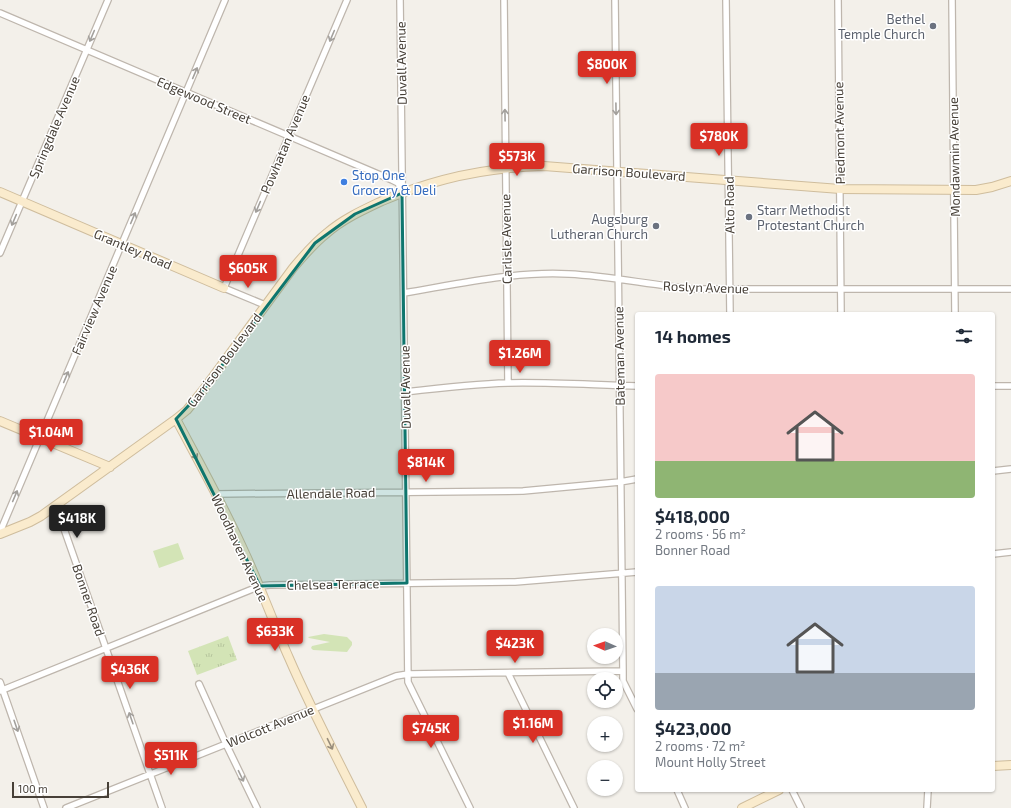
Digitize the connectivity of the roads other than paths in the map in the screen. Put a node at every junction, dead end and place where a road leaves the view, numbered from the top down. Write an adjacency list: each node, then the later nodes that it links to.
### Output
1 (108, 0): 11 (street, Springdale Avenue, one-way to 11)
2 (225, 0): 12 (street, Fairview Avenue, one-way to 2)
3 (347, 0): 13 (street, Powhatan Avenue, one-way to 13)
4 (400, 0): 21 (street, Duvall Avenue)
5 (504, 0): 14 (street, Carlisle Avenue, one-way to 5)
6 (615, 0): 15 (street, Bateman Avenue, one-way to 15)
7 (726, 0): 16 (street, Alto Road)
8 (838, 0): 18 (street, Piedmont Avenue)
9 (952, 0): 19 (street, Mondawmin Avenue)
10 (0, 13): 11 (street, Edgewood Street)
11 (87, 50): 12 (street, Edgewood Street); 22 (street, Springdale Avenue)
12 (186, 92): 13 (street, Edgewood Street); 23 (street, Fairview Avenue, one-way to 12)
13 (288, 136): 21 (street, Edgewood Street); 27 (street, Powhatan Avenue, one-way to 27)
14 (506, 168): 15 (main road, Garrison Boulevard); 21 (main road, Garrison Boulevard); 25 (street, Carlisle Avenue)
15 (617, 171): 16 (main road, Garrison Boulevard); 26 (street, Bateman Avenue)
16 (728, 180): 18 (main road, Garrison Boulevard); 29 (street, Alto Road)
17 (1011, 181): 19 (main road, Garrison Boulevard)
18 (840, 189): 19 (main road, Garrison Boulevard); 28 (street, Piedmont Avenue)
19 (954, 190): 30 (street, Mondawmin Avenue)
20 (0, 192): 22 (main road, Grantley Road)
21 (402, 193): 32 (street, Duvall Avenue); 33 (main road, Garrison Boulevard)
22 (22, 201): 23 (main road, Grantley Road); 24 (street, Springdale Avenue, one-way to 24)
23 (122, 244): 27 (main road, Grantley Road); 45 (street, Fairview Avenue, one-way to 23)
24 (0, 253)
25 (507, 276): 26 (street, Roslyn Avenue); 32 (street, Roslyn Avenue); 37 (street, Carlisle Avenue)
26 (618, 279): 29 (street, Roslyn Avenue); 38 (street, Bateman Avenue)
27 (224, 288): 33 (street, Grantley Road)
28 (841, 288): 29 (street, Roslyn Avenue); 30 (street, Roslyn Avenue); 35 (street, Piedmont Avenue)
29 (730, 289): 34 (street, Alto Road)
30 (955, 289): 31 (street, Roslyn Avenue); 36 (street, Mondawmin Avenue)
31 (1011, 289)
32 (404, 293): 42 (street, Duvall Avenue)
33 (265, 305): 43 (main road, Garrison Boulevard)
34 (730, 312)
35 (841, 312)
36 (956, 312)
37 (508, 383): 38 (street); 42 (street)
38 (619, 385): 39 (street); 50 (street, Bateman Avenue)
39 (635, 386)
40 (995, 386): 41 (street)
41 (1011, 386)
42 (405, 392): 51 (street, Duvall Avenue)
43 (176, 419): 46 (main road, Garrison Boulevard); 52 (main road, Woodhaven Avenue, one-way to 52)
44 (0, 420): 45 (main road)
45 (40, 437): 46 (main road); 54 (street, Fairview Avenue, one-way to 45)
46 (110, 467): 53 (main road, Garrison Boulevard)
47 (1011, 469): 48 (street)
48 (995, 471)
49 (635, 479): 50 (street, Allendale Road)
50 (620, 482): 51 (street, Allendale Road); 58 (street, Bateman Avenue)
51 (406, 492): 52 (street, Allendale Road); 59 (street, Duvall Avenue)
52 (216, 494): 60 (main road, Woodhaven Avenue)
53 (56, 506): 54 (main road, Garrison Boulevard); 61 (street, Bonner Road)
54 (0, 533)
55 (1011, 552): 56 (street)
56 (995, 554)
57 (635, 572): 58 (street, Chelsea Terrace)
58 (621, 574): 59 (street, Chelsea Terrace); 62 (street, Bateman Avenue)
59 (407, 583): 60 (street, Chelsea Terrace); 64 (street, Duvall Avenue)
60 (260, 586): 61 (street, Chelsea Terrace); 69 (main road, Woodhaven Avenue)
61 (106, 648): 67 (street, Chelsea Terrace); 73 (street, Bonner Road, one-way to 61)
62 (623, 671): 63 (street, Wolcott Avenue); 68 (street, Bateman Avenue)
63 (508, 672): 64 (street, Wolcott Avenue); 84 (street)
64 (408, 674): 69 (street, Wolcott Avenue); 83 (street, Duvall Avenue)
65 (0, 682): 67 (street)
66 (199, 684): 70 (street)
67 (1, 690): 78 (street, one-way to 78)
68 (634, 697)
69 (313, 709): 70 (street, Wolcott Avenue); 82 (main road, Woodhaven Avenue, one-way to 82)
70 (226, 744): 73 (street, Wolcott Avenue); 81 (street, one-way to 81)
71 (1011, 764): 72 (main road)
72 (995, 766)
73 (150, 774): 79 (street, Wolcott Avenue); 80 (street, Bonner Road)
74 (678, 792): 85 (street)
75 (775, 792): 86 (main road)
76 (793, 792): 87 (street)
77 (928, 792): 88 (street)
78 (44, 808)
79 (66, 808)
80 (162, 808)
81 (257, 808)
82 (362, 808)
83 (470, 808)
84 (574, 808)
85 (685, 808)
86 (742, 808)
87 (801, 808)
88 (927, 808)

